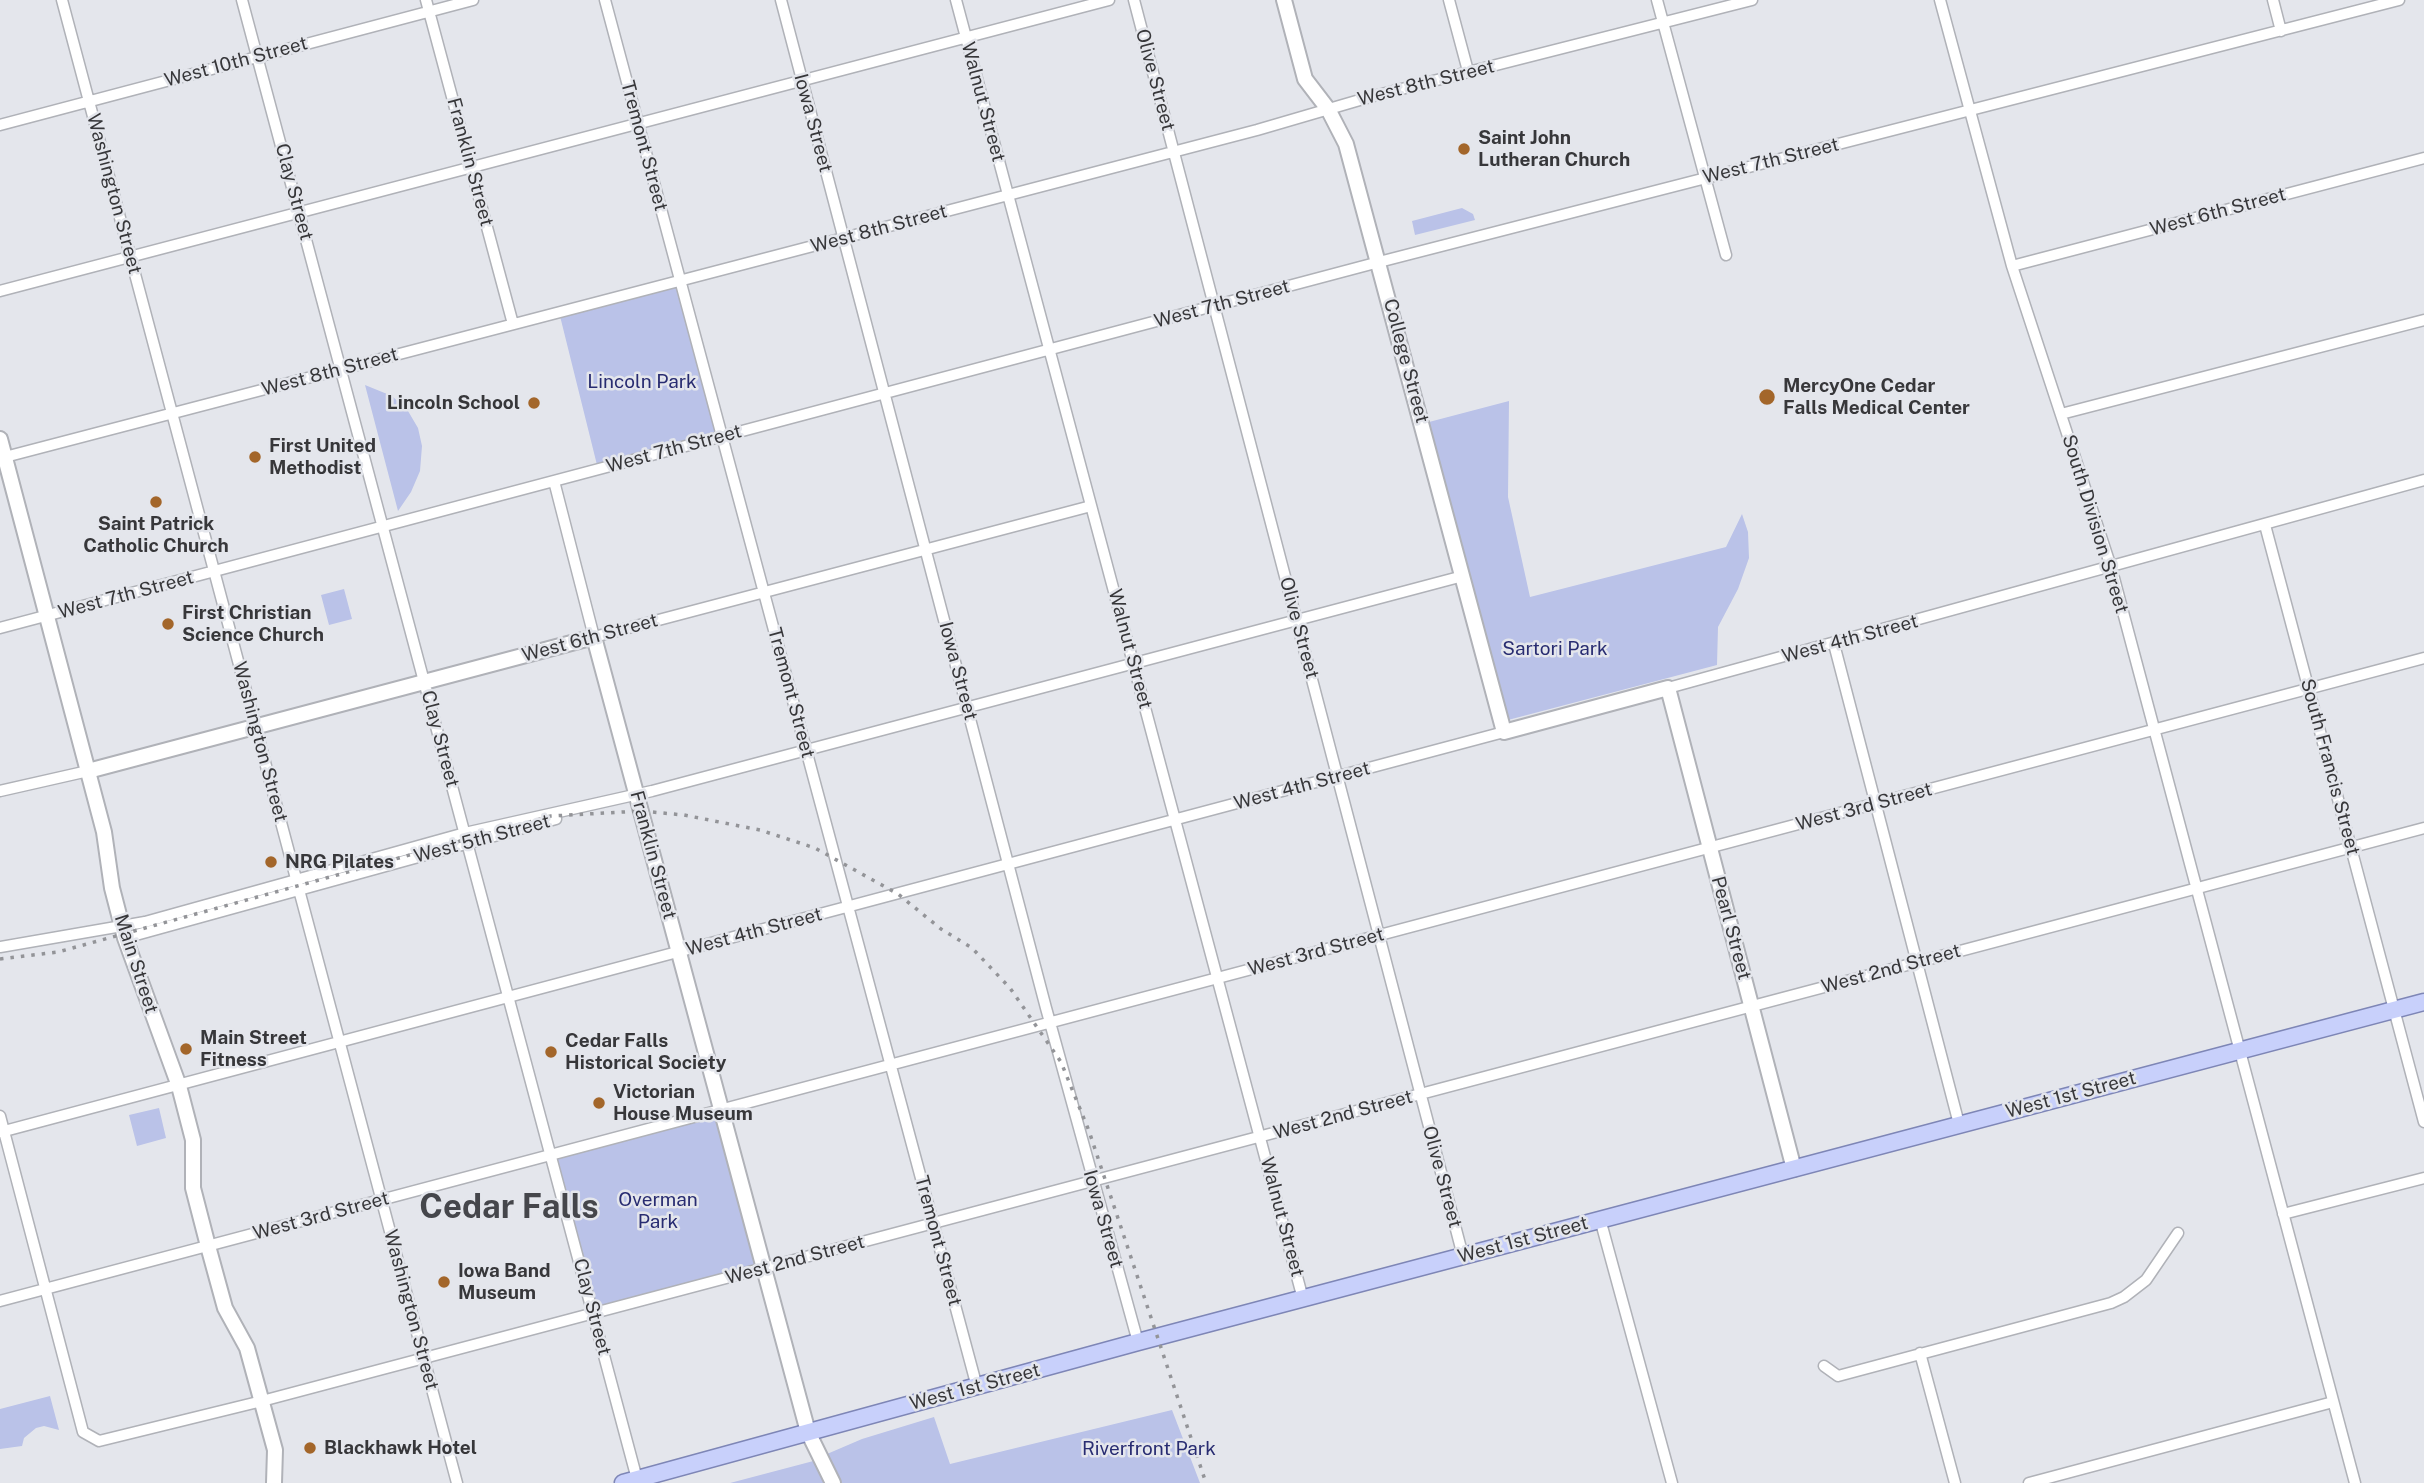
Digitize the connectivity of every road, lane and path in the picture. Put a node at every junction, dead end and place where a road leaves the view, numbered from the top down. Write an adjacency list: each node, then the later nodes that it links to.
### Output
1 (62, 0): 24 (street, Washington Street)
2 (242, 0): 21 (street, Clay Street)
3 (426, 0): 17 (street, Franklin Street)
4 (473, 0): 17 (street, West 10th Street)
5 (605, 0): 27 (street, Tremont Street)
6 (780, 0): 23 (street, Iowa Street)
7 (956, 0): 20 (street, Walnut Street)
8 (1109, 0): 20 (street)
9 (1134, 0): 29 (street, Olive Street)
10 (1284, 0): 25 (street, College Street)
11 (1449, 0): 22 (street)
12 (1657, 0): 18 (street)
13 (1752, 0): 18 (street, West 8th Street)
14 (1940, 0): 26 (street, South Division Street)
15 (2273, 0): 19 (street)
16 (2399, 0): 19 (street, West 7th Street)
17 (429, 11): 21 (street, West 10th Street); 31 (street, Franklin Street)
18 (1663, 23): 22 (street, West 8th Street); 32 (street)
19 (2281, 31): 26 (street, West 7th Street)
20 (966, 38): 23 (street); 33 (street, Walnut Street)
21 (258, 57): 24 (street, West 10th Street); 34 (street, Clay Street)
22 (1468, 71): 25 (street, West 8th Street)
23 (802, 80): 27 (street); 35 (street, Iowa Street)
24 (89, 101): 28 (street, West 10th Street); 37 (street, Washington Street)
25 (1328, 109): 29 (street, West 8th Street); 38 (street, College Street)
26 (1970, 111): 32 (street, West 7th Street); 39 (street, South Division Street)
27 (638, 123): 31 (street); 40 (street, Tremont Street)
28 (0, 125)
29 (1174, 152): 33 (street, West 8th Street); 42 (street, Olive Street)
30 (2424, 158): 39 (street, West 6th Street)
31 (471, 167): 34 (street); 44 (street, Franklin Street)
32 (1705, 177): 36 (street); 38 (street, West 7th Street)
33 (1008, 195): 35 (street, West 8th Street); 45 (street, Walnut Street)
34 (299, 212): 37 (street); 46 (street, Clay Street)
35 (843, 238): 40 (street, West 8th Street); 47 (street, Iowa Street)
36 (1726, 256)
37 (131, 257): 41 (street); 48 (street, Washington Street)
38 (1379, 262): 42 (street, West 7th Street); 61 (street, College Street)
39 (2012, 266): 49 (street, South Division Street)
40 (681, 281): 44 (street, West 8th Street); 50 (street, Tremont Street)
41 (0, 291)
42 (1214, 306): 45 (street, West 7th Street); 64 (street, Olive Street)
43 (2424, 320): 49 (street)
44 (513, 324): 46 (street, West 8th Street)
45 (1050, 349): 47 (street, West 7th Street); 55 (street, Walnut Street)
46 (341, 369): 48 (street, West 8th Street); 57 (street, Clay Street)
47 (884, 393): 50 (street, West 7th Street); 58 (street, Iowa Street)
48 (173, 414): 52 (street, West 8th Street); 60 (street, Washington Street)
49 (2061, 414): 59 (street, South Division Street)
50 (722, 436): 53 (street, West 7th Street); 62 (street, Tremont Street)
51 (0, 439): 52 (street, Main Street)
52 (4, 464): 63 (street, Main Street)
53 (554, 481): 57 (street, West 7th Street); 66 (street, Franklin Street)
54 (2423, 484): 56 (street, West 4th Street)
55 (1091, 506): 58 (street, West 6th Street); 69 (street, Walnut Street)
56 (2264, 524): 59 (street, West 4th Street); 72 (street, South Francis Street)
57 (383, 526): 60 (street, West 7th Street); 70 (street, Clay Street)
58 (926, 550): 62 (street, West 6th Street); 73 (street, Iowa Street)
59 (2110, 566): 67 (street, West 4th Street); 75 (street, South Division Street)
60 (215, 572): 63 (street, West 7th Street); 74 (street, Washington Street)
61 (1463, 576): 64 (street, West 5th Street); 76 (street, College Street)
62 (763, 593): 66 (street, West 6th Street); 77 (street, Tremont Street)
63 (47, 616): 65 (street, West 7th Street); 78 (street, Main Street)
64 (1296, 620): 69 (street, West 5th Street); 79 (street, Olive Street)
65 (0, 628)
66 (594, 637): 70 (street, West 6th Street); 81 (street, Franklin Street)
67 (1834, 643): 71 (street, West 4th Street); 82 (street)
68 (2424, 658): 72 (street, West 3rd Street)
69 (1133, 663): 73 (street, West 5th Street); 83 (street, Walnut Street)
70 (425, 682): 74 (street, West 6th Street); 85 (street, Clay Street)
71 (1668, 688): 76 (street, West 4th Street); 86 (street, Pearl Street)
72 (2309, 689): 75 (street, West 3rd Street); 87 (street, South Francis Street)
73 (967, 707): 77 (street, West 5th Street); 88 (street, Iowa Street)
74 (256, 727): 78 (street, West 6th Street); 89 (street, Washington Street)
75 (2154, 730): 82 (street, West 3rd Street); 90 (street, South Division Street)
76 (1504, 732): 79 (street, West 4th Street)
77 (806, 750): 81 (street, West 5th Street); 91 (street, Tremont Street)
78 (88, 771): 80 (street); 92 (street, Main Street)
79 (1338, 776): 83 (street, West 4th Street); 93 (street, Olive Street)
80 (0, 791)
81 (637, 795): 85 (street, West 5th Street); 95 (street, Franklin Street)
82 (1876, 804): 86 (street, West 3rd Street); 96 (street)
83 (1175, 820): 88 (street, West 4th Street); 97 (street, Walnut Street)
84 (2424, 828): 87 (street, West 2nd Street)
85 (466, 838): 89 (street, West 5th Street); 98 (street, Clay Street)
86 (1710, 848): 93 (street, West 3rd Street); 100 (street, Pearl Street)
87 (2352, 848): 90 (street, West 2nd Street); 101 (street, South Francis Street)
88 (1009, 864): 91 (street, West 4th Street); 102 (street, Iowa Street)
89 (298, 884): 92 (street, West 5th Street); 103 (street, Washington Street)
90 (2197, 888): 96 (street, West 2nd Street); 104 (street, South Division Street)
91 (849, 907): 95 (street, West 4th Street); 105 (street, Tremont Street)
92 (124, 932): 94 (street, West 5th Street); 106 (street, Main Street)
93 (1379, 935): 97 (street, West 3rd Street); 107 (street, Olive Street)
94 (0, 947)
95 (679, 952): 98 (street, West 4th Street); 108 (street, Franklin Street)
96 (1917, 962): 100 (street, West 2nd Street); 111 (street)
97 (1218, 978): 102 (street, West 3rd Street); 113 (street, Walnut Street)
98 (509, 998): 103 (street, West 4th Street); 114 (street, Clay Street)
99 (2424, 1002): 101 (main road, West 1st Street)
100 (1751, 1006): 107 (street, West 2nd Street); 115 (street, Pearl Street)
101 (2394, 1010): 104 (main road, West 1st Street); 110 (street, South Francis Street)
102 (1050, 1022): 105 (street, West 3rd Street); 117 (street, Iowa Street)
103 (340, 1043): 106 (street, West 4th Street); 118 (street, Washington Street)
104 (2239, 1052): 111 (main road, West 1st Street); 119 (street, South Division Street)
105 (891, 1065): 108 (street, West 3rd Street); 121 (street, Tremont Street)
106 (179, 1086): 112 (street, West 4th Street); 123 (street, Main Street)
107 (1421, 1094): 113 (street, West 2nd Street); 124 (street, Olive Street)
108 (722, 1110): 114 (street, West 3rd Street); 125 (street, Franklin Street)
109 (0, 1116): 112 (street)
110 (2424, 1122)
111 (1959, 1124): 115 (main road, West 1st Street)
112 (2, 1132): 126 (street)
113 (1260, 1137): 117 (street, West 2nd Street); 127 (street, Walnut Street)
114 (551, 1155): 118 (street, West 3rd Street); 129 (street, Clay Street)
115 (1794, 1169): 120 (main road, West 1st Street)
116 (2424, 1178): 119 (street)
117 (1092, 1181): 121 (street, West 2nd Street); 130 (street, Iowa Street)
118 (382, 1200): 123 (street, West 3rd Street); 132 (street, Washington Street)
119 (2283, 1214): 136 (street, South Division Street)
120 (1600, 1219): 124 (main road, West 1st Street); 142 (street)
121 (933, 1223): 125 (street, West 2nd Street); 134 (street, Tremont Street)
122 (2178, 1233): 131 (street)
123 (208, 1246): 126 (street, West 3rd Street); 135 (street, Main Street)
124 (1463, 1256): 127 (main road, West 1st Street)
125 (764, 1268): 129 (street, West 2nd Street); 137 (street, Franklin Street)
126 (46, 1289): 128 (street, West 3rd Street); 135 (street, West 2nd Street)
127 (1303, 1299): 130 (main road, West 1st Street)
128 (0, 1301)
129 (594, 1313): 132 (street, West 2nd Street); 138 (street, Clay Street)
130 (1138, 1342): 134 (main road, West 1st Street)
131 (1920, 1353): 133 (street); 143 (street)
132 (424, 1358): 135 (street, West 2nd Street); 140 (street, Washington Street)
133 (1824, 1366)
134 (977, 1387): 137 (main road, West 1st Street)
135 (262, 1401): 139 (street, Main Street)
136 (2333, 1402): 144 (street); 145 (street, South Division Street)
137 (808, 1432): 138 (main road, West 1st Street); 141 (street, Franklin Street)
138 (630, 1481)
139 (274, 1483)
140 (457, 1483)
141 (833, 1483)
142 (1672, 1483)
143 (1955, 1483)
144 (2029, 1483)
145 (2355, 1483)

